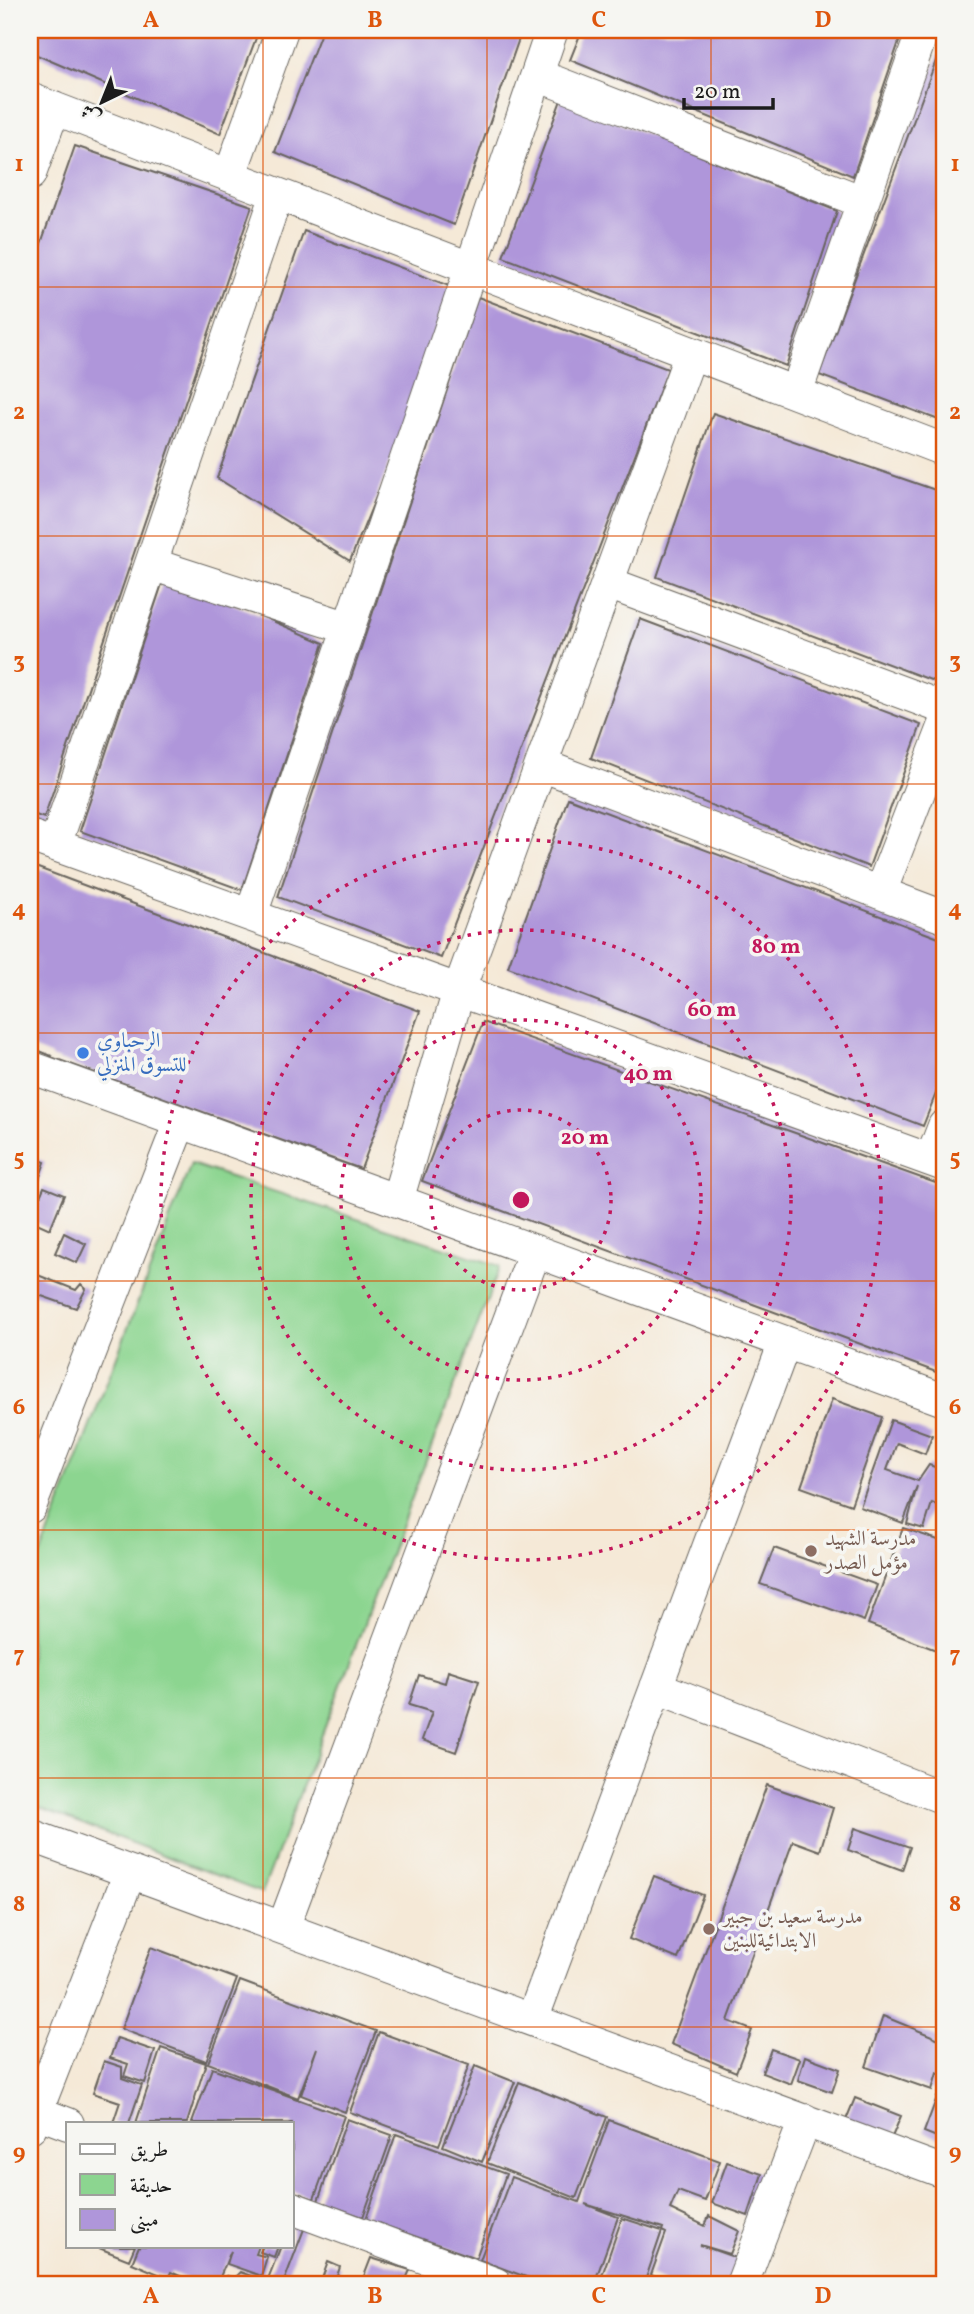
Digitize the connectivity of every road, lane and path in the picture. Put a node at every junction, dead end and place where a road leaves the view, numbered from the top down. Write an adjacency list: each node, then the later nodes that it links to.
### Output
1 (282, 30): 7 (street)
2 (552, 30): 4 (street)
3 (923, 30): 9 (street)
4 (537, 75): 9 (street); 10 (street)
5 (42, 104): 6 (street); 7 (street)
6 (30, 174)
7 (230, 175): 8 (street)
8 (277, 194): 10 (street); 14 (street)
9 (863, 202): 12 (street)
10 (471, 268): 11 (street); 16 (street)
11 (691, 353): 12 (street); 15 (street)
12 (796, 393): 13 (street)
13 (944, 450)
14 (151, 564): 16 (street); 20 (street)
15 (608, 583): 17 (street); 19 (street)
16 (349, 628): 22 (street)
17 (944, 708)
18 (944, 727): 21 (street)
19 (541, 765): 21 (street); 24 (street)
20 (43, 840): 22 (street)
21 (880, 893): 23 (street)
22 (251, 915): 24 (street)
23 (944, 917)
24 (458, 990): 28 (street); 29 (street)
25 (30, 1067): 26 (street)
26 (180, 1122): 29 (street); 33 (street)
27 (944, 1126): 28 (street)
28 (938, 1162)
29 (397, 1201): 30 (street)
30 (535, 1251): 31 (street); 38 (street)
31 (785, 1342): 32 (street); 34 (street)
32 (944, 1400)
33 (30, 1507)
34 (656, 1687): 35 (street); 39 (street)
35 (944, 1798)
36 (30, 1835): 37 (street)
37 (130, 1872): 38 (street); 40 (street)
38 (284, 1928): 39 (street)
39 (532, 2020): 41 (street)
40 (33, 2120): 42 (street)
41 (805, 2120): 43 (street); 46 (street)
42 (66, 2124)
43 (944, 2172)
44 (294, 2209): 45 (street)
45 (496, 2284)
46 (742, 2284)

